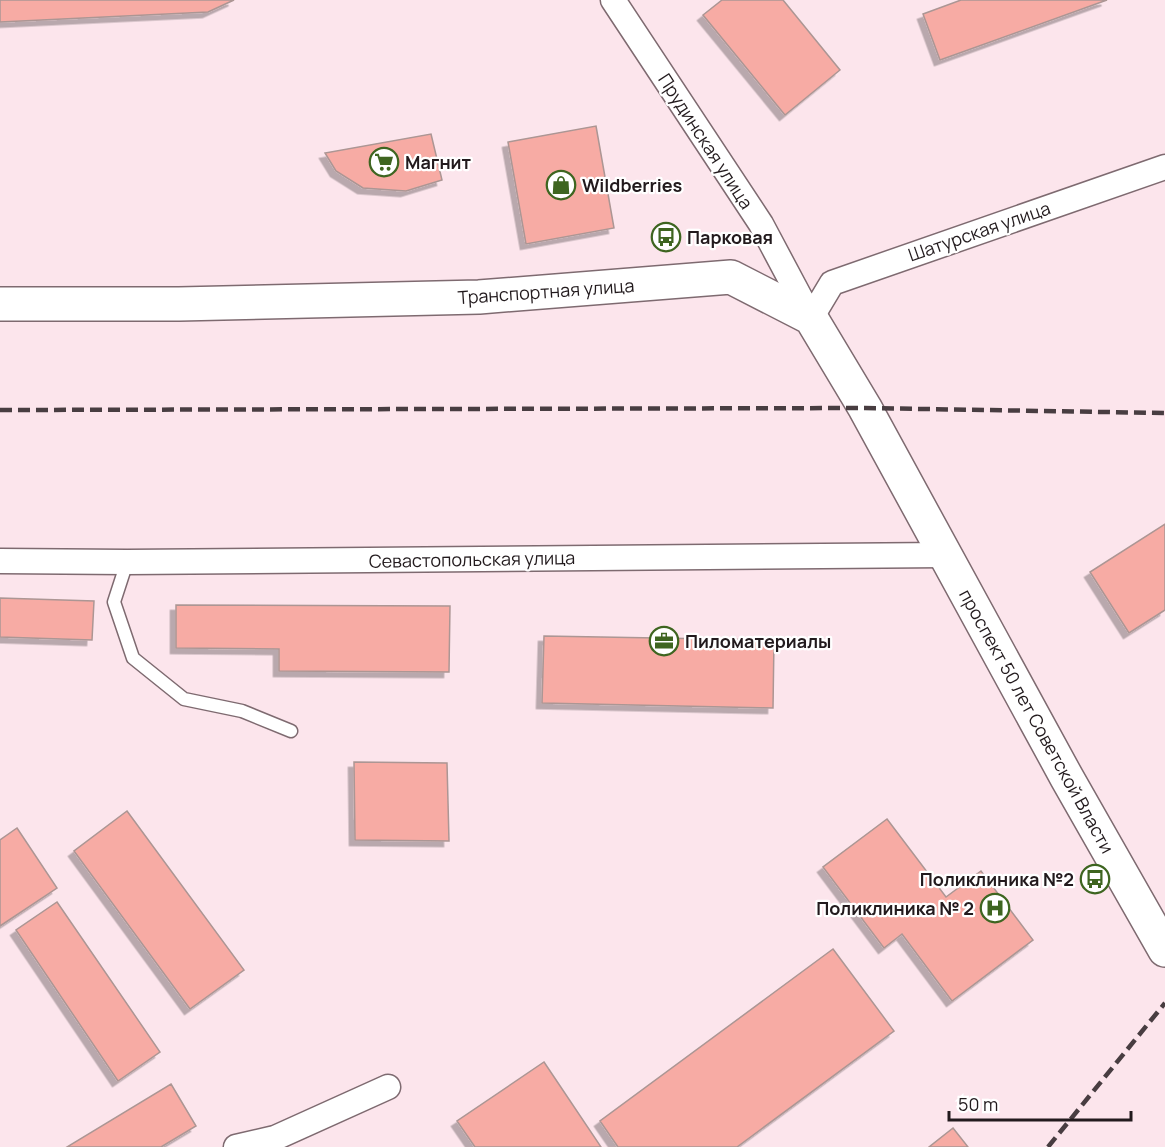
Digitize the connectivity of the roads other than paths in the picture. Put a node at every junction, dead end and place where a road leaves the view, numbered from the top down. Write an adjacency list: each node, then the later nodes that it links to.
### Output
1 (613, 0): 4 (street, Прудинская улица)
2 (1165, 167): 4 (street, Шатурская улица)
3 (0, 304): 4 (street, Транспортная улица)
4 (811, 318): 5 (street)
5 (945, 555): 7 (street, Севастопольская улица); 9 (street, проспект 50 лет Советской Власти)
6 (0, 561): 7 (street, Севастопольская улица)
7 (127, 562): 8 (lane)
8 (291, 731)
9 (1165, 950)
10 (388, 1087): 11 (street)
11 (272, 1143): 12 (street)
12 (236, 1147)

